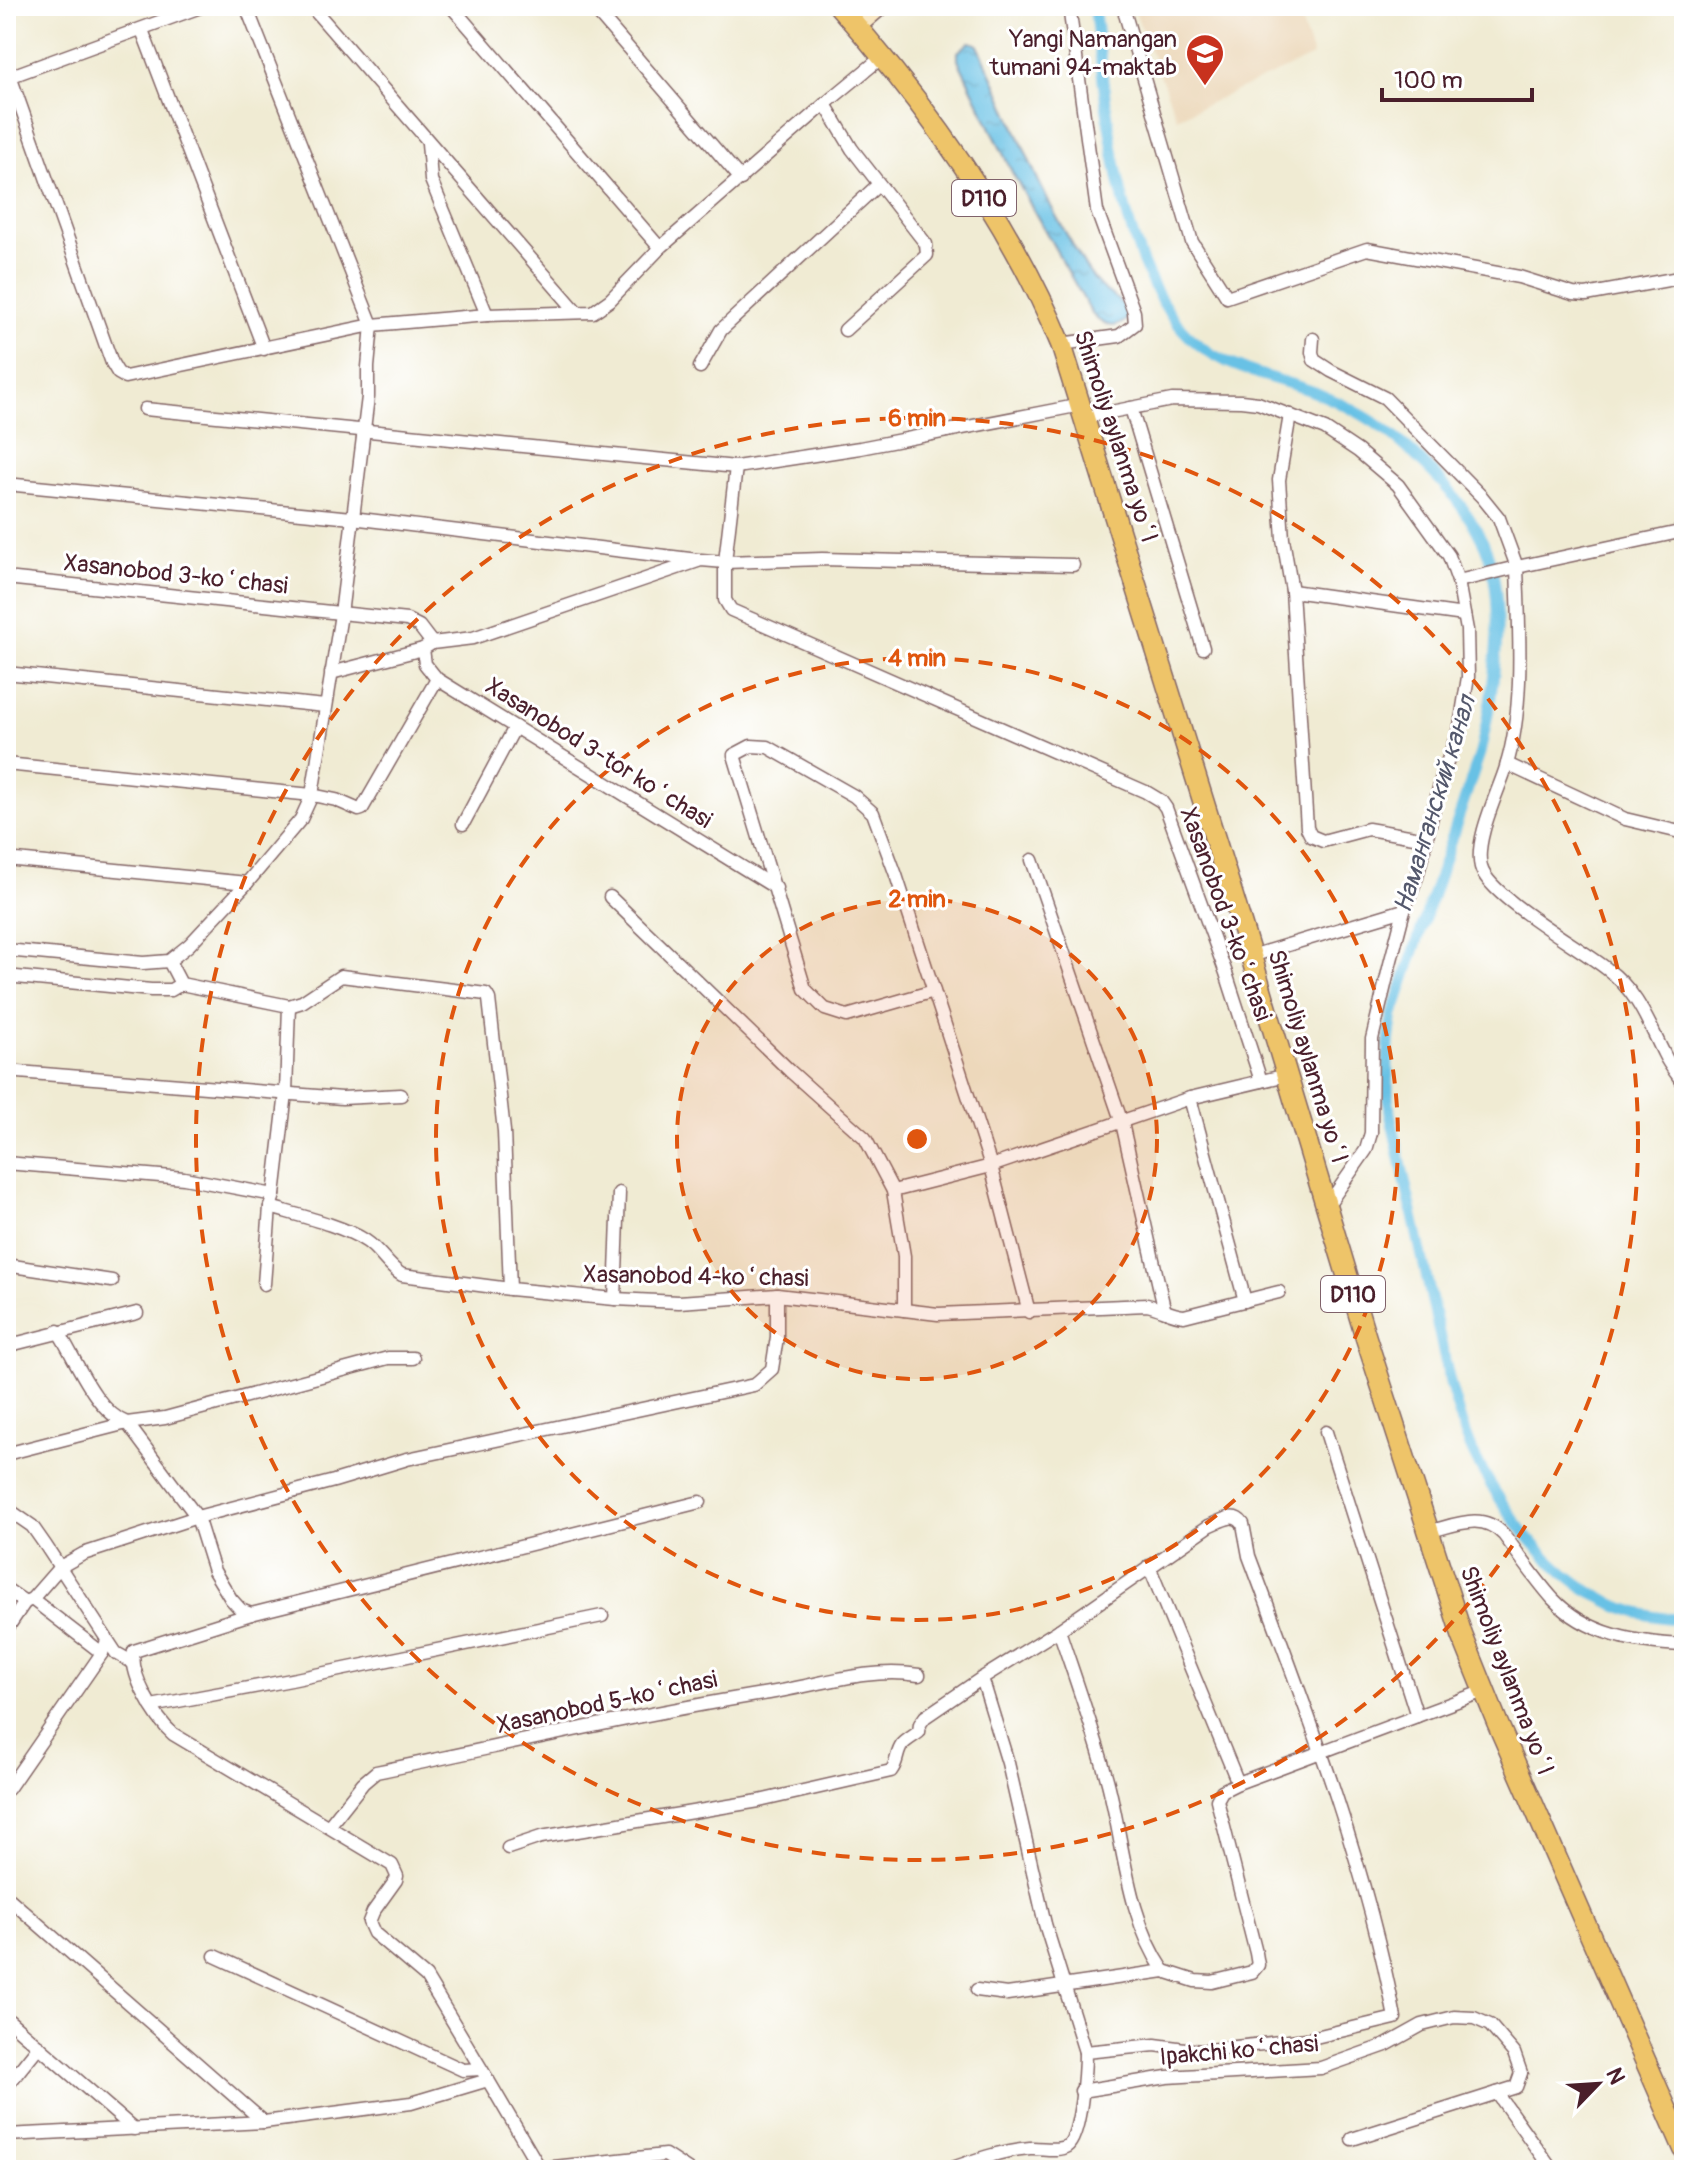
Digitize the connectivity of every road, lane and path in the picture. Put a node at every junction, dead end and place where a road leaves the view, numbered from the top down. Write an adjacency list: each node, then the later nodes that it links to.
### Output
1 (203, 6): 11 (street)
2 (246, 6): 22 (street)
3 (311, 6): 15 (street)
4 (451, 6): 18 (street)
5 (592, 6): 16 (street)
6 (839, 6): 10 (main road, Shimoliy aylanma yoʻl / D110)
7 (880, 6): 10 (main road)
8 (1069, 6): 25 (street)
9 (1125, 14): 19 (street)
10 (857, 26): 12 (main road, Shimoliy aylanma yoʻl / D110)
11 (142, 30): 13 (street); 26 (street)
12 (882, 57): 14 (street); 25 (main road, Shimoliy aylanma yoʻl / D110)
13 (8, 77): 26 (street)
14 (825, 104): 16 (street); 17 (street)
15 (428, 143): 20 (street); 21 (street)
16 (741, 179): 18 (street)
17 (879, 184): 23 (street); 27 (street)
18 (660, 248): 20 (street)
19 (1684, 277)
20 (577, 312): 21 (street)
21 (487, 315): 22 (street)
22 (372, 325): 26 (street); 32 (street)
23 (845, 330)
24 (1313, 339): 40 (street)
25 (1061, 344): 30 (main road, Shimoliy aylanma yoʻl / D110)
26 (264, 349)
27 (700, 367)
28 (1131, 408): 30 (street); 31 (street); 47 (street)
29 (145, 409): 32 (street)
30 (1083, 411): 33 (street); 66 (main road, Shimoliy aylanma yoʻl / D110)
31 (1290, 415): 42 (street); 43 (street)
32 (363, 430): 33 (street); 35 (street)
33 (736, 467): 38 (street)
34 (6, 484): 35 (street)
35 (352, 518): 37 (street); 44 (street)
36 (1684, 531): 40 (street)
37 (701, 560): 38 (street); 46 (street)
38 (725, 562): 39 (street); 74 (street, Xasanobod 3-koʻchasi)
39 (1073, 565)
40 (1512, 569): 42 (street); 54 (street)
41 (6, 578): 44 (street, Xasanobod 3-koʻchasi)
42 (1462, 580): 45 (street)
43 (1292, 591): 45 (street); 58 (street)
44 (341, 614): 46 (street, Xasanobod 3-koʻchasi); 49 (street)
45 (1464, 615): 58 (street)
46 (427, 646): 49 (street); 50 (street)
47 (1203, 648)
48 (6, 673): 51 (street)
49 (331, 673): 51 (street)
50 (437, 679): 52 (street, Xasanobod 3-tor koʻchasi); 55 (street)
51 (325, 706): 55 (street)
52 (515, 727): 56 (street); 62 (street, Xasanobod 3-tor koʻchasi)
53 (6, 764): 55 (street)
54 (1507, 764): 57 (street); 75 (street)
55 (312, 795): 61 (street)
56 (463, 824)
57 (1684, 833)
58 (1426, 839): 64 (street)
59 (6, 859): 61 (street)
60 (1032, 860): 79 (street)
61 (247, 883): 67 (street)
62 (776, 888): 70 (street); 70 (street)
63 (610, 897): 82 (street)
64 (1404, 910): 66 (street); 85 (street)
65 (6, 950): 67 (street)
66 (1251, 956): 73 (main road, Shimoliy aylanma yoʻl / D110)
67 (169, 961): 69 (street)
68 (6, 976): 69 (street)
69 (181, 984): 71 (street)
70 (934, 991): 81 (street)
71 (289, 1006): 76 (street); 89 (street)
72 (6, 1071): 76 (street)
73 (1287, 1075): 74 (street); 85 (main road, Shimoliy aylanma yoʻl / D110)
74 (1261, 1081): 78 (street)
75 (1684, 1084)
76 (286, 1093): 77 (street); 84 (street)
77 (401, 1095)
78 (1190, 1098): 79 (street); 93 (street)
79 (1122, 1123): 81 (street); 94 (street)
80 (6, 1163): 84 (street, Xasanobod 4-koʻchasi)
81 (991, 1166): 82 (street); 96 (street)
82 (893, 1191): 95 (street)
83 (619, 1193): 92 (street)
84 (272, 1201): 88 (street); 89 (street, Xasanobod 4-koʻchasi)
85 (1327, 1206): 107 (main road, Shimoliy aylanma yoʻl / D110)
86 (6, 1265): 87 (street)
87 (112, 1281)
88 (264, 1284)
89 (510, 1289): 92 (street, Xasanobod 4-koʻchasi)
90 (1279, 1292): 93 (street, Xasanobod 4-koʻchasi)
91 (777, 1295): 92 (street, Xasanobod 4-koʻchasi); 95 (street, Xasanobod 4-koʻchasi); 106 (street)
92 (615, 1299)
93 (1245, 1301): 94 (street, Xasanobod 4-koʻchasi)
94 (1164, 1308): 96 (street, Xasanobod 4-koʻchasi)
95 (904, 1310): 96 (street, Xasanobod 4-koʻchasi)
96 (1029, 1312)
97 (137, 1313): 98 (street)
98 (58, 1331): 99 (street); 101 (street)
99 (6, 1346)
100 (413, 1358): 101 (street)
101 (127, 1423): 103 (street); 106 (street)
102 (1326, 1432): 123 (street)
103 (6, 1454)
104 (700, 1502): 112 (street)
105 (6, 1508): 109 (street)
106 (197, 1517): 109 (street); 112 (street)
107 (1427, 1532): 116 (street); 121 (main road, Shimoliy aylanma yoʻl / D110)
108 (1149, 1566): 115 (street); 124 (street); 125 (street)
109 (60, 1567): 111 (street); 117 (street)
110 (6, 1589): 111 (street)
111 (29, 1601): 114 (street); 117 (street)
112 (251, 1614): 118 (street)
113 (602, 1616): 122 (street)
114 (6, 1630)
115 (1059, 1630): 120 (street); 131 (street)
116 (1684, 1645)
117 (105, 1647): 118 (street); 126 (street)
118 (132, 1662): 122 (street)
119 (919, 1675): 127 (street, Xasanobod 5-koʻchasi)
120 (982, 1678): 128 (street); 132 (street)
121 (1484, 1691): 123 (street); 147 (main road, Shimoliy aylanma yoʻl / D110)
122 (151, 1706): 127 (street)
123 (1417, 1716): 124 (street)
124 (1322, 1754): 125 (street); 135 (street)
125 (1238, 1783): 131 (street)
126 (8, 1789)
127 (329, 1826): 139 (street)
128 (508, 1848)
129 (6, 1896): 143 (street)
130 (215, 1956): 139 (street)
131 (1164, 1971): 132 (street)
132 (1064, 1985): 133 (street); 138 (street)
133 (977, 1990)
134 (6, 2018): 137 (street)
135 (1395, 2018): 136 (street); 138 (street)
136 (1407, 2033): 141 (street, Ipakchi koʻchasi); 142 (street, Ipakchi koʻchasi)
137 (39, 2046): 140 (street); 144 (street)
138 (1085, 2052): 141 (street)
139 (484, 2074): 143 (street); 149 (street)
140 (6, 2087)
141 (1081, 2091): 151 (street)
142 (1497, 2093): 146 (street); 152 (street)
143 (264, 2122): 144 (street)
144 (134, 2129): 145 (street)
145 (6, 2135)
146 (1352, 2139)
147 (1684, 2149)
148 (568, 2167): 149 (street); 150 (street)
149 (532, 2168)
150 (688, 2170)
151 (947, 2170)
152 (1552, 2170)

